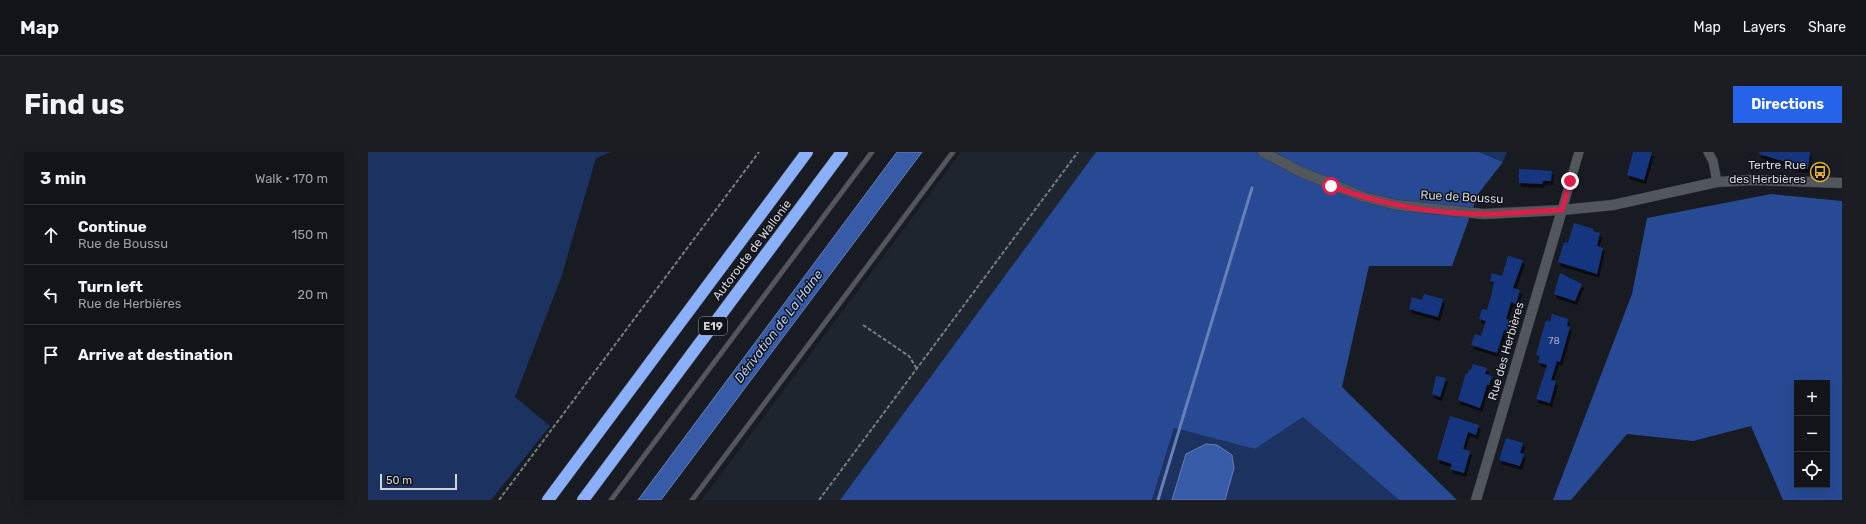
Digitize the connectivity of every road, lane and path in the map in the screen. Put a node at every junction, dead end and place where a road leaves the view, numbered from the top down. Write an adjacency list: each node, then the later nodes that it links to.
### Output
1 (759, 152): 15 (path)
2 (807, 152): 16 (highway, Autoroute de Wallonie / E19)
3 (842, 152): 17 (highway, Autoroute de Wallonie / E19)
4 (872, 152): 18 (lane)
5 (953, 152): 19 (lane)
6 (1078, 152): 14 (path)
7 (1263, 152): 12 (street, Rue de Boussu)
8 (1579, 152): 12 (street)
9 (1708, 152): 10 (street)
10 (1717, 182): 11 (street, Rue de Boussu); 12 (street, Rue de Boussu)
11 (1842, 183)
12 (1562, 210): 21 (street, Rue des Herbières)
13 (863, 325): 14 (path)
14 (916, 369): 20 (path)
15 (500, 500)
16 (548, 500)
17 (583, 500)
18 (611, 500)
19 (692, 500)
20 (819, 500)
21 (1476, 500)

